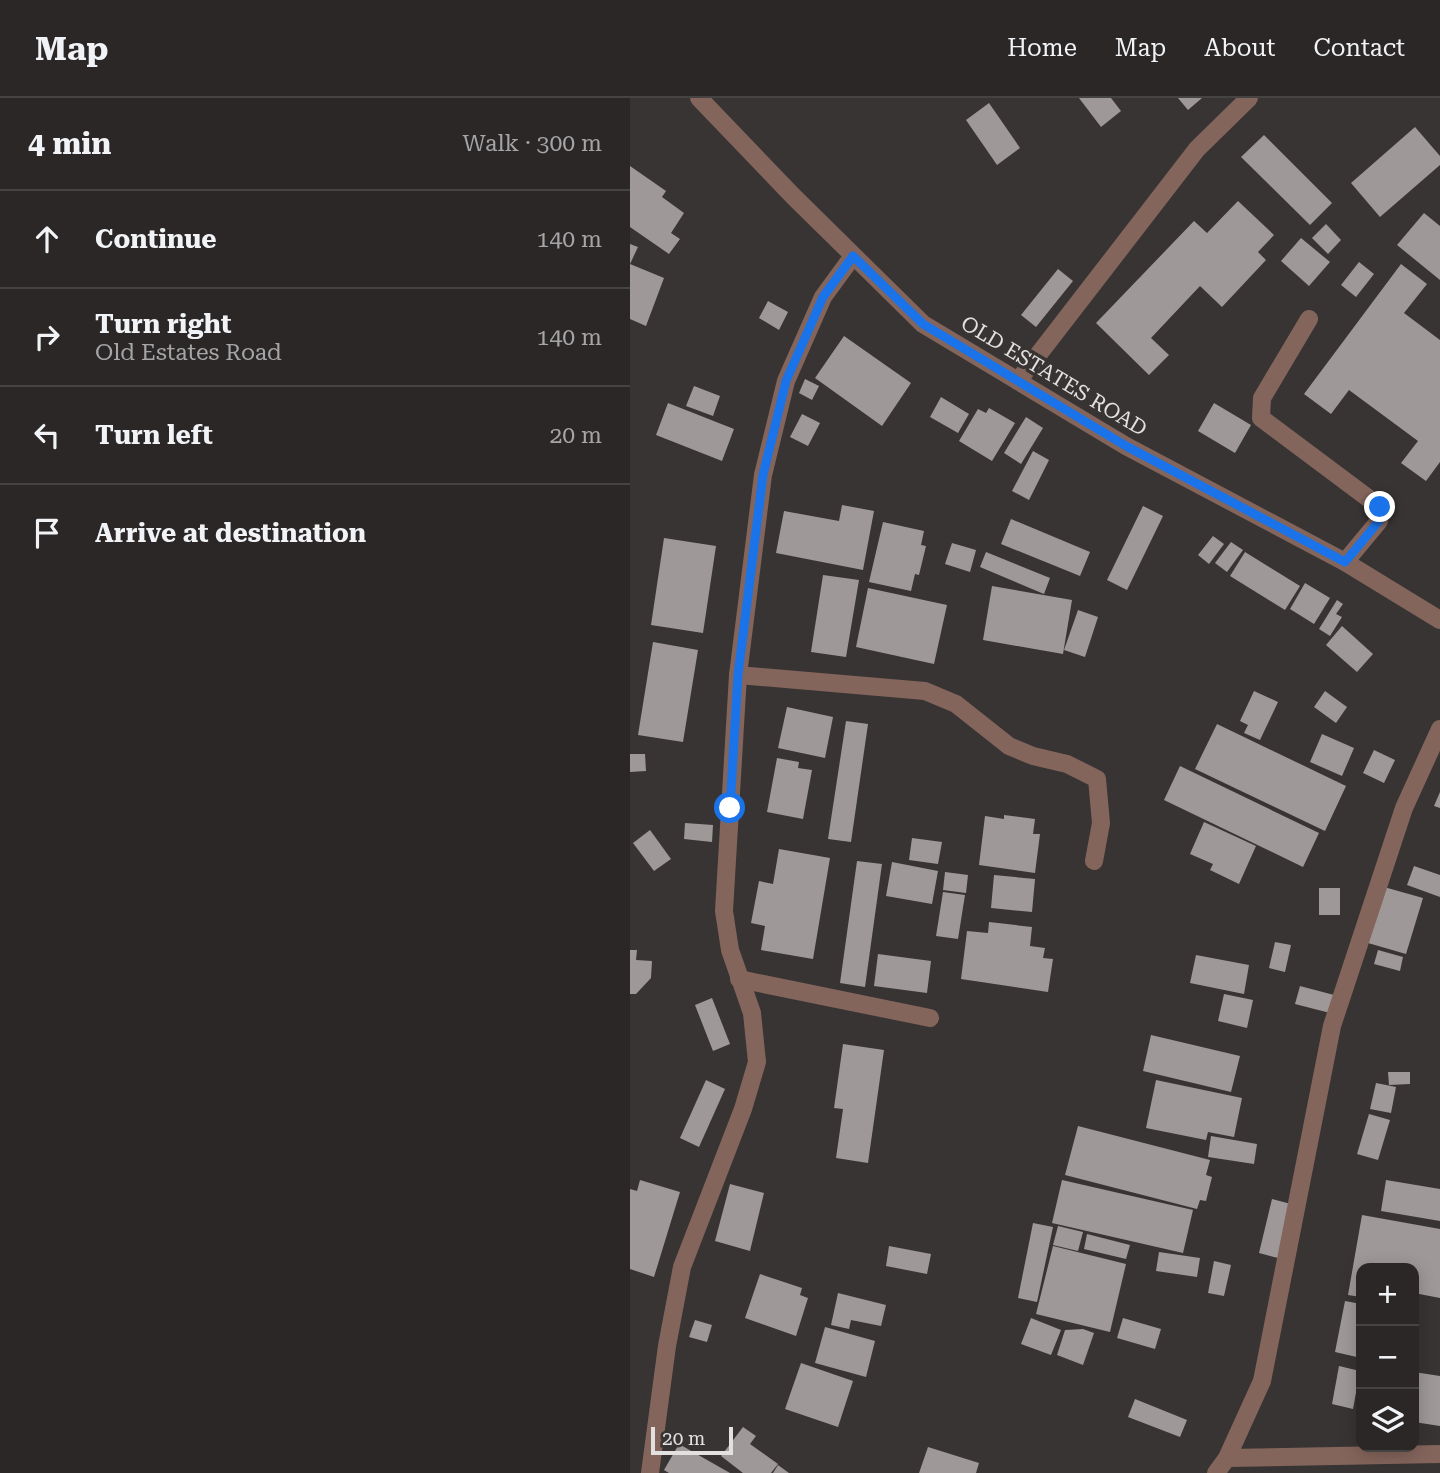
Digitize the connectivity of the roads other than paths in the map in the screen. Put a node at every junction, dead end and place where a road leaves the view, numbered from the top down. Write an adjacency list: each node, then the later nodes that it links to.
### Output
1 (699, 98): 3 (street, OLD ESTATES ROAD)
2 (1249, 98): 5 (street)
3 (853, 256): 5 (street, OLD ESTATES ROAD); 8 (street)
4 (1308, 319): 6 (street)
5 (1018, 381): 6 (street, OLD ESTATES ROAD)
6 (1345, 562): 7 (street, OLD ESTATES ROAD)
7 (1440, 620)
8 (738, 675): 10 (street); 11 (street)
9 (1440, 729): 14 (street)
10 (1094, 861)
11 (739, 979): 12 (street); 15 (street)
12 (930, 1018)
13 (1440, 1454): 14 (street)
14 (1222, 1466)
15 (650, 1473)

